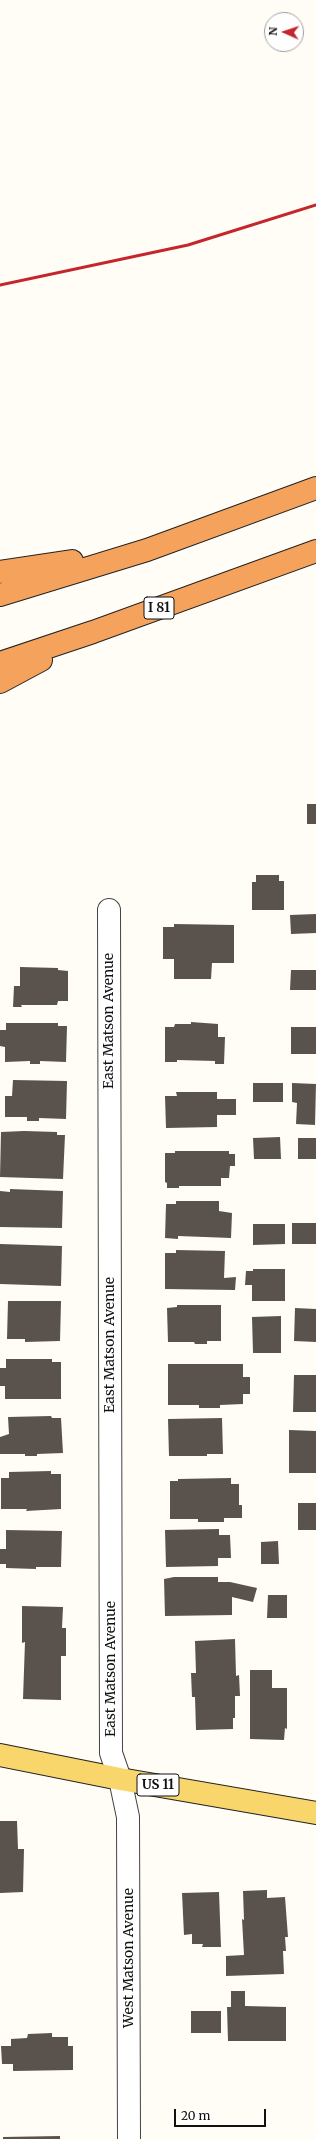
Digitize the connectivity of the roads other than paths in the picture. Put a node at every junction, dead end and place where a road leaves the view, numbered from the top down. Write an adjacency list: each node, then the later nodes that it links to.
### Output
1 (316, 488): 2 (highway)
2 (147, 550): 4 (highway); 5 (highway)
3 (316, 551): 6 (highway, I 81)
4 (0, 572)
5 (0, 595)
6 (93, 632): 7 (highway, I 81); 8 (highway)
7 (0, 663)
8 (0, 682)
9 (109, 910): 11 (street, East Matson Avenue)
10 (0, 1755): 11 (main road, US 11)
11 (120, 1779): 12 (main road, US 11); 13 (street, West Matson Avenue)
12 (316, 1813)
13 (129, 2139)

